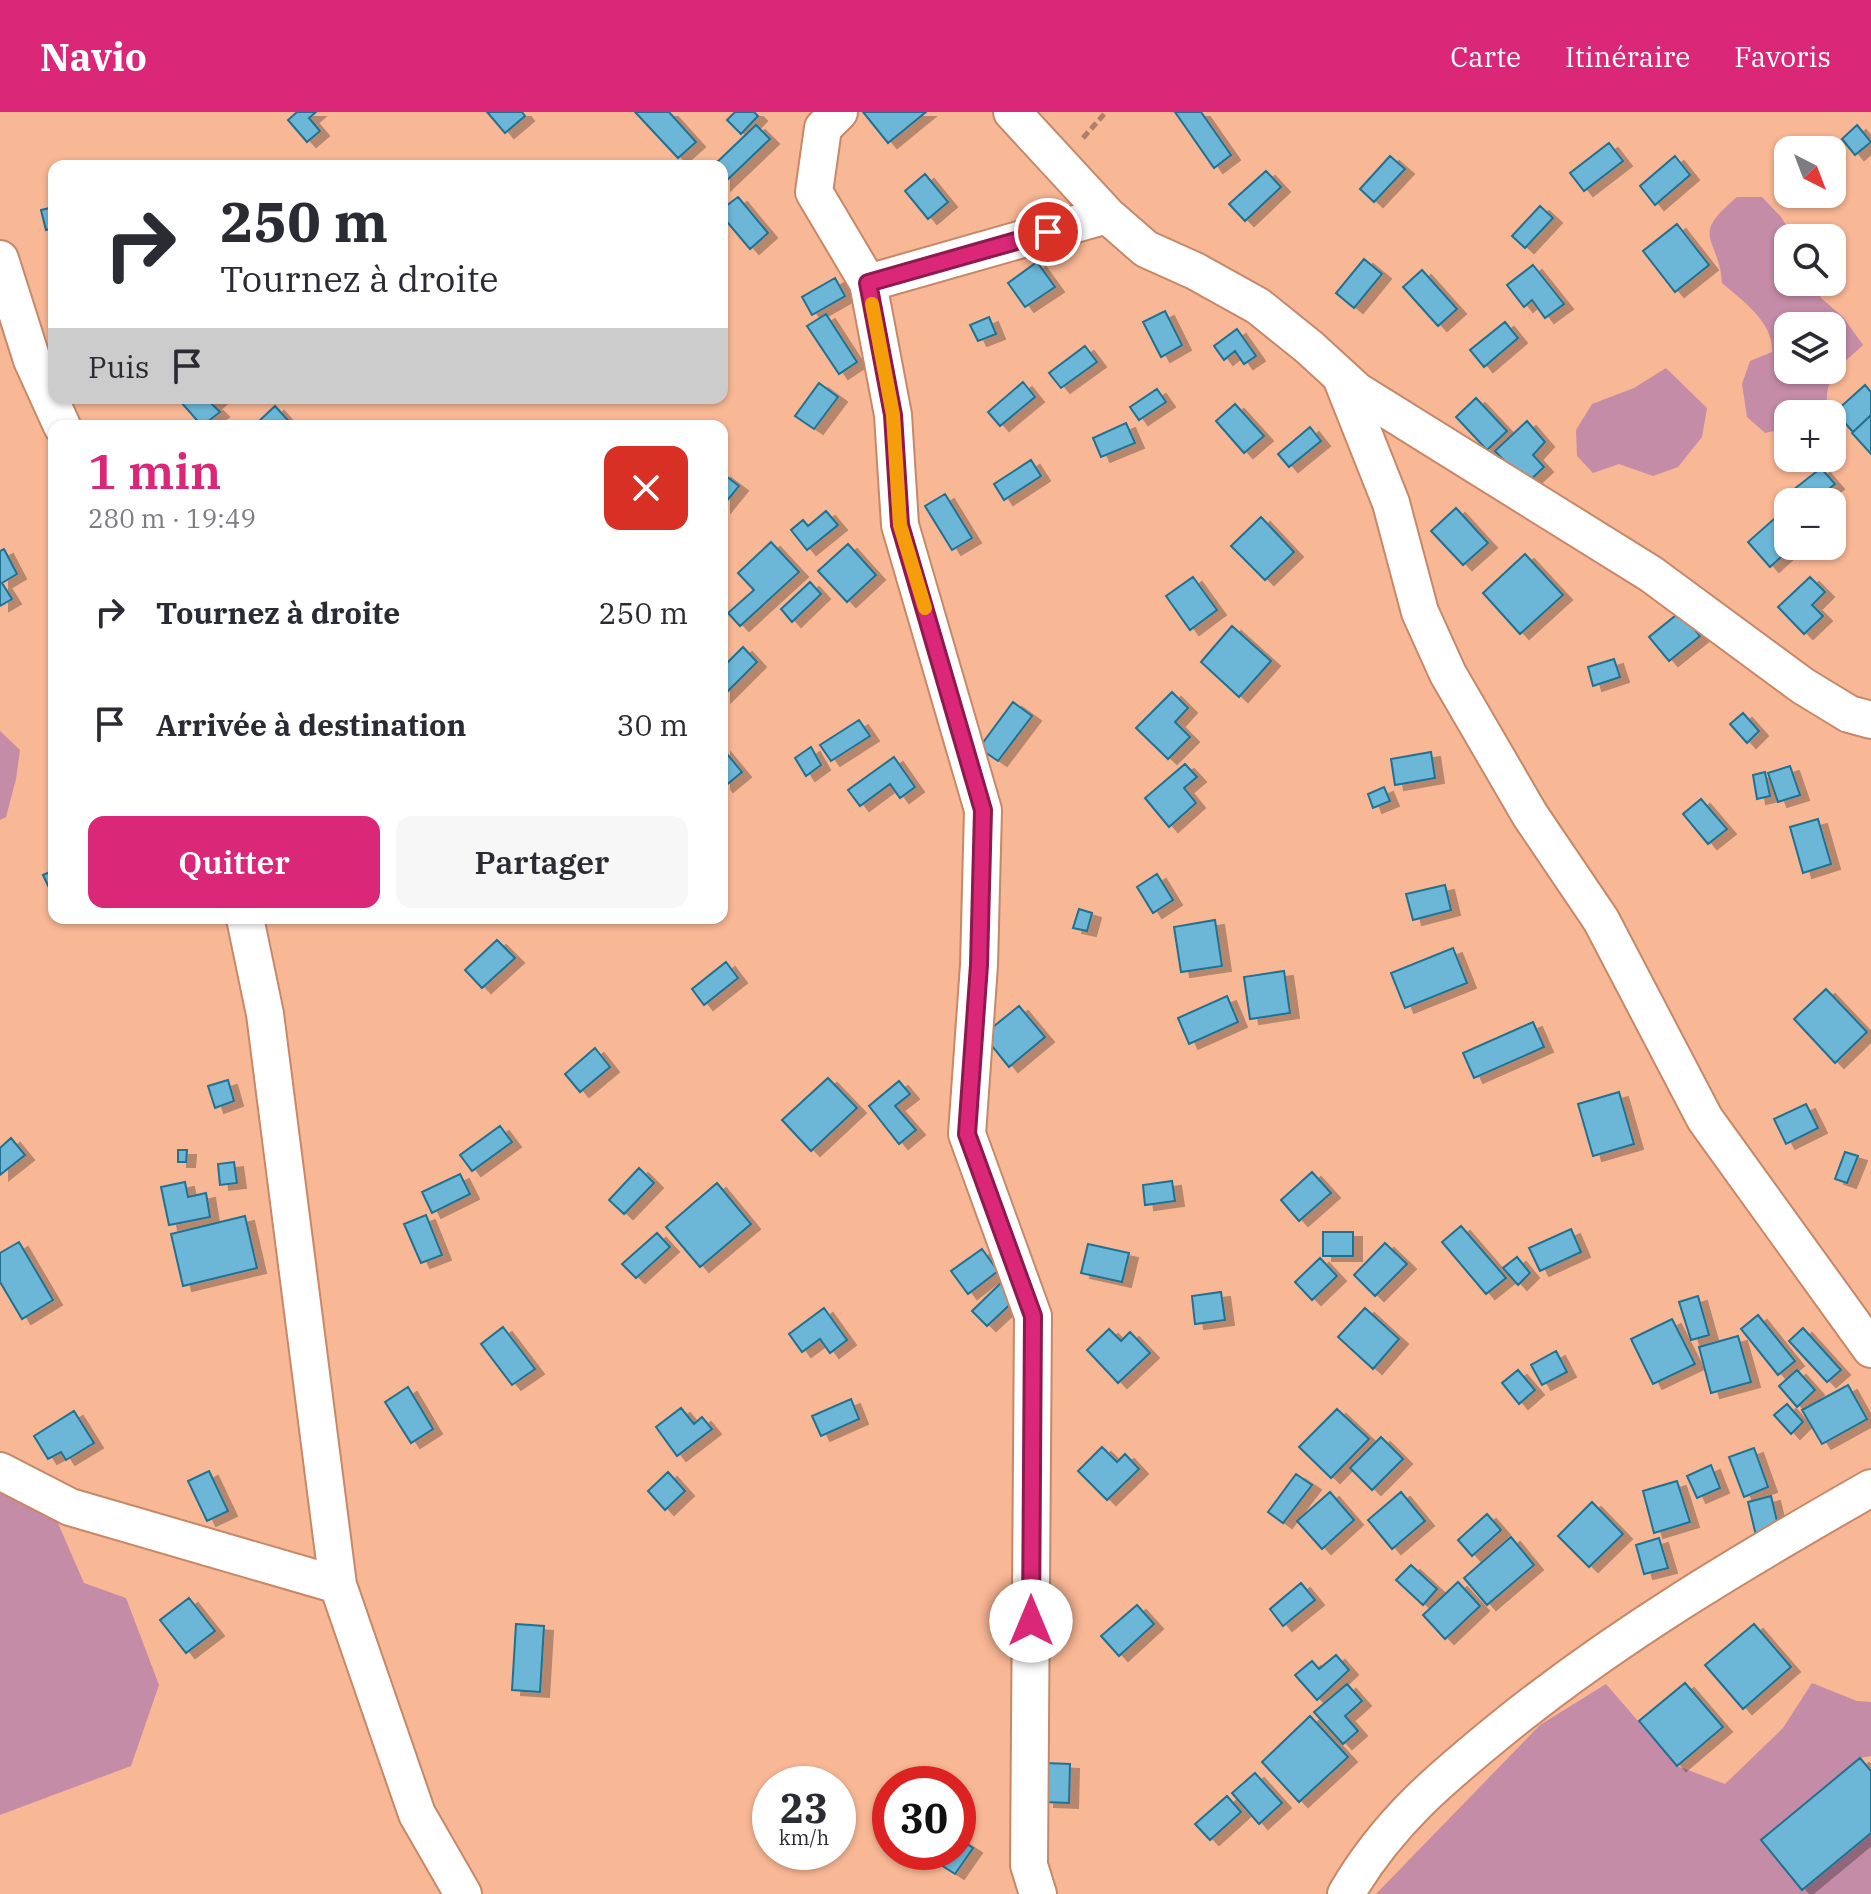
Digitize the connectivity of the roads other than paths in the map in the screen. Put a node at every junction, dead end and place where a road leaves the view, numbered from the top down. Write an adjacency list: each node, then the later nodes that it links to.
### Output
1 (839, 112): 5 (street)
2 (1012, 112): 3 (street)
3 (1107, 215): 5 (street); 6 (street)
4 (0, 259): 7 (street)
5 (868, 283): 15 (street)
6 (1341, 377): 8 (street); 10 (street)
7 (48, 395)
8 (1871, 720)
9 (246, 924): 13 (street)
10 (1871, 1349)
11 (0, 1471): 13 (street)
12 (1871, 1488): 16 (street)
13 (338, 1585): 14 (street)
14 (463, 1894)
15 (1038, 1894)
16 (1346, 1894)

